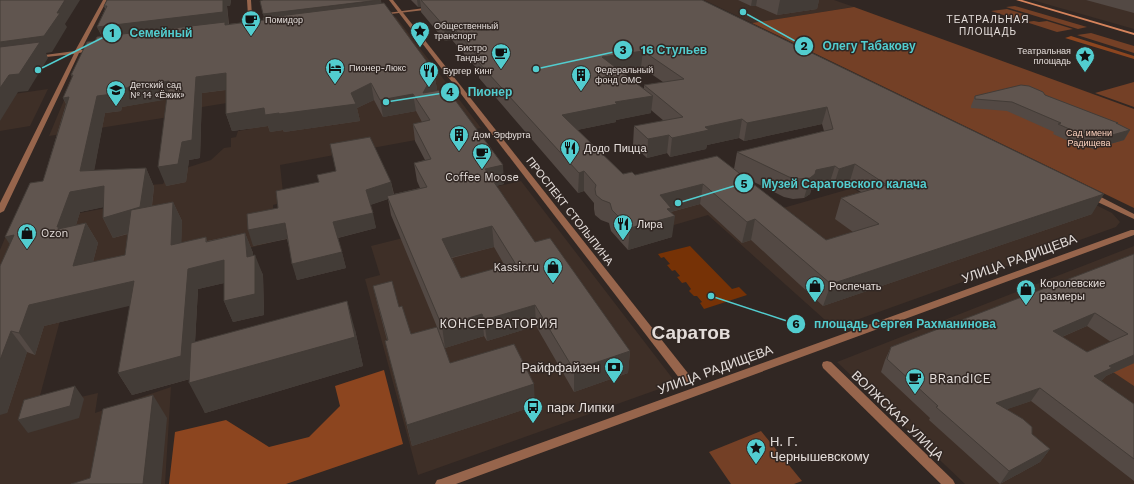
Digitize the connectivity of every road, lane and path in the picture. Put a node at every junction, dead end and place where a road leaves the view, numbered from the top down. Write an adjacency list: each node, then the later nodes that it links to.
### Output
1 (105, 0): 13 (street)
2 (248, 0): 9 (street)
3 (391, 0): 6 (street, ПРОСПЕКТ СТОЛЫПИНА)
4 (1018, 0): 11 (main road)
5 (439, 8): 6 (street)
6 (401, 12): 7 (street); 20 (street, ПРОСПЕКТ СТОЛЫПИНА)
7 (380, 15)
8 (258, 30): 9 (street)
9 (250, 31): 10 (street)
10 (243, 32)
11 (1134, 34)
12 (97, 49): 13 (street)
13 (78, 52): 14 (street); 16 (street)
14 (29, 58)
15 (1088, 194): 17 (street)
16 (0, 211)
17 (1134, 217)
18 (1134, 232): 21 (street, УЛИЦА РАДИЩЕВА)
19 (827, 365): 22 (street, ВОЛЖСКАЯ УЛИЦА)
20 (687, 380)
21 (441, 484)
22 (949, 484)

